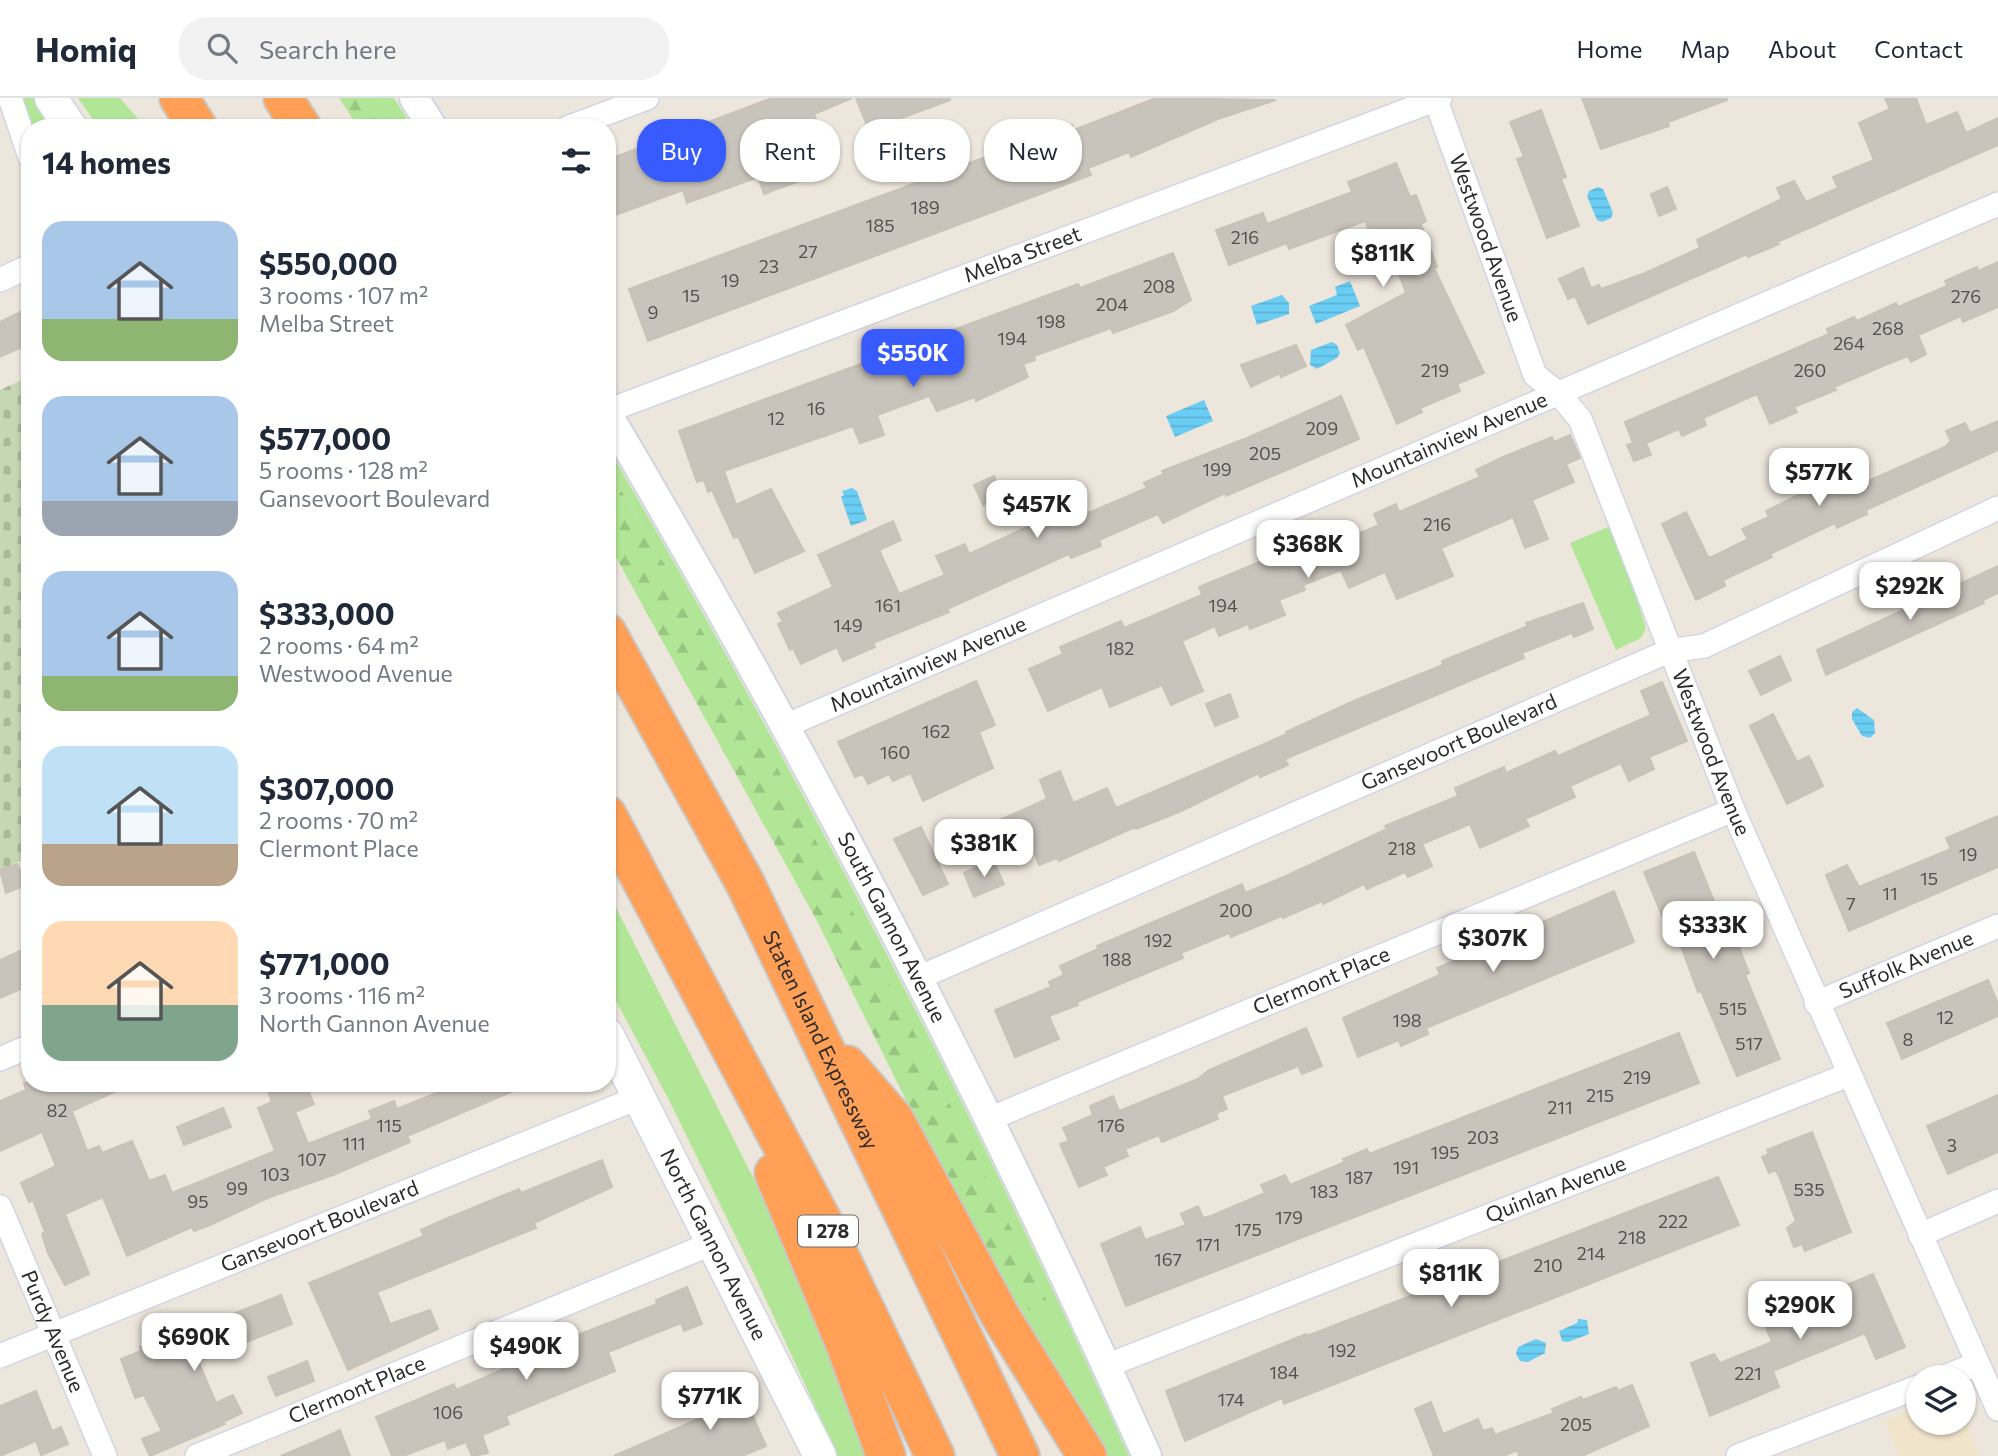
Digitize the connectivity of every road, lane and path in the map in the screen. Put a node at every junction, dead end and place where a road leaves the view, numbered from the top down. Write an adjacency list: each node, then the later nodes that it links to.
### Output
1 (10, 98): 13 (street)
2 (51, 98): 8 (main road)
3 (179, 98): 9 (highway)
4 (283, 98): 10 (highway)
5 (414, 98): 11 (street)
6 (647, 98): 12 (street)
7 (1437, 99): 17 (street, Westwood Avenue); 18 (street, Melba Street)
8 (65, 119)
9 (192, 119)
10 (296, 119)
11 (427, 119)
12 (591, 119)
13 (21, 130)
14 (1998, 204): 17 (street, Mountainview Avenue)
15 (21, 270): 16 (street)
16 (0, 280)
17 (1559, 394): 22 (street, Westwood Avenue); 23 (street, Mountainview Avenue)
18 (616, 409)
19 (616, 428): 23 (street, South Gannon Avenue)
20 (1998, 508): 22 (street, Gansevoort Boulevard)
21 (616, 649): 30 (highway, Staten Island Expressway)
22 (1669, 650): 24 (street, Westwood Avenue); 27 (street, Gansevoort Boulevard)
23 (785, 726): 27 (street, South Gannon Avenue)
24 (1732, 810): 28 (street, Westwood Avenue); 36 (street, Clermont Place)
25 (616, 832): 29 (highway, I 278)
26 (1998, 926): 28 (street, Suffolk Avenue)
27 (918, 978): 36 (street, South Gannon Avenue)
28 (1816, 1003): 34 (street, Westwood Avenue)
29 (711, 1011): 50 (highway); 51 (highway, I 278)
30 (818, 1031): 52 (highway, Staten Island Expressway); 53 (highway)
31 (21, 1050): 33 (street)
32 (616, 1051): 35 (main road, North Gannon Avenue)
33 (0, 1059)
34 (1848, 1075): 39 (street, Westwood Avenue); 44 (street, Quinlan Avenue)
35 (640, 1097): 40 (main road, North Gannon Avenue); 41 (street, Gansevoort Boulevard)
36 (989, 1119): 44 (street, South Gannon Avenue)
37 (1998, 1201): 39 (street)
38 (0, 1207): 41 (street, Purdy Avenue)
39 (1920, 1235): 43 (street, Westwood Avenue)
40 (713, 1243): 48 (street, Clermont Place); 49 (main road, North Gannon Avenue)
41 (52, 1334): 42 (street, Gansevoort Boulevard); 47 (street, Purdy Avenue)
42 (0, 1356)
43 (1978, 1364): 46 (street, Westwood Avenue)
44 (1106, 1366): 54 (street, South Gannon Avenue)
45 (1906, 1392): 55 (street)
46 (1998, 1409)
47 (105, 1456)
48 (197, 1456)
49 (820, 1456)
50 (886, 1456)
51 (935, 1456)
52 (1020, 1456)
53 (1087, 1456)
54 (1147, 1456)
55 (1738, 1456)

